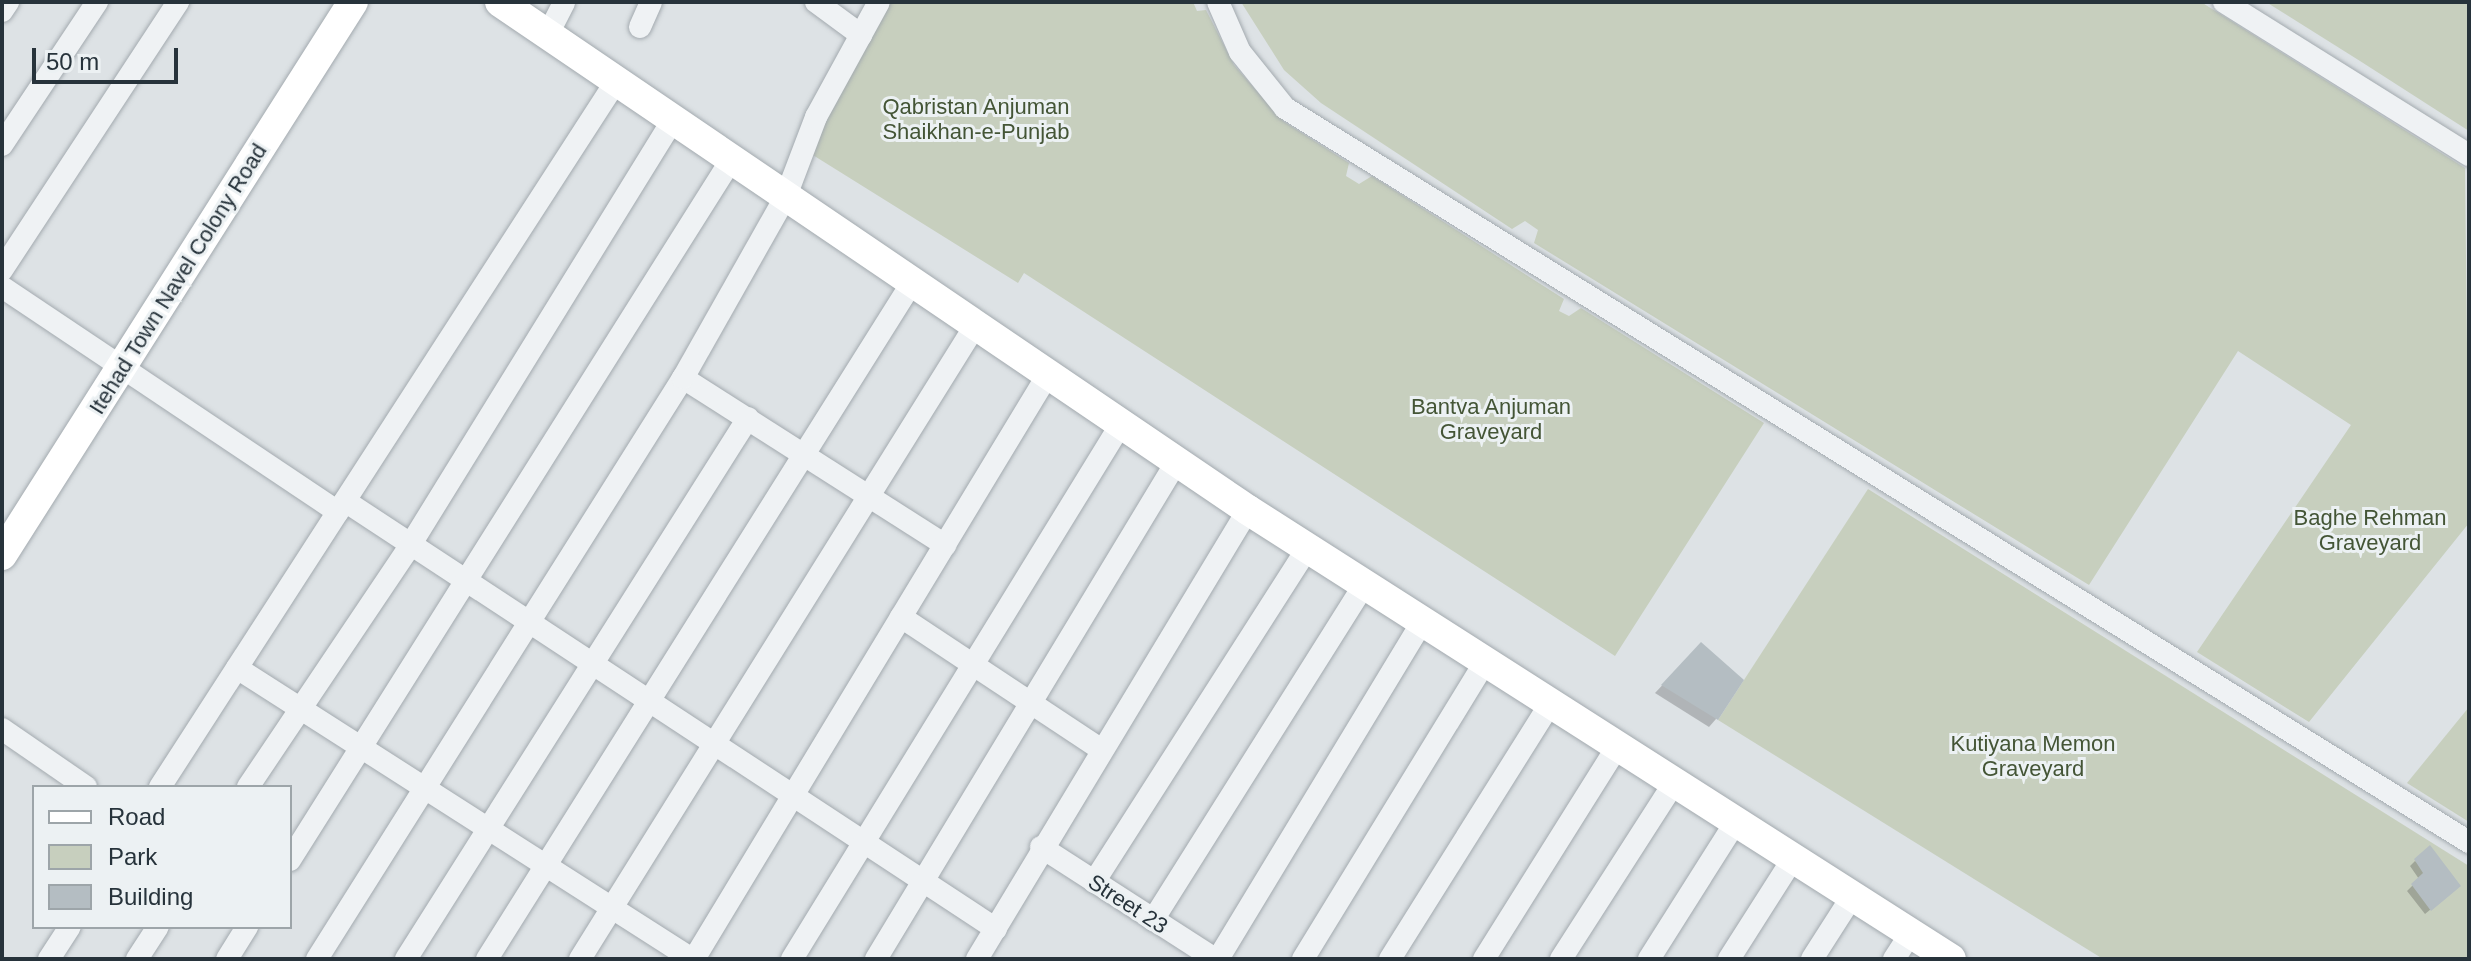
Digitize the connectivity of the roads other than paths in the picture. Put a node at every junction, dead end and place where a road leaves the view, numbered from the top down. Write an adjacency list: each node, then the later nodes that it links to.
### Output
1 (8, 2): 12 (street)
2 (97, 2): 18 (street)
3 (178, 2): 22 (street)
4 (353, 2): 26 (street, Itehad Town Navel Colony Road)
5 (500, 2): 15 (street)
6 (564, 2): 15 (street)
7 (651, 2): 13 (street)
8 (816, 2): 14 (street)
9 (879, 2): 14 (street)
10 (1218, 2): 67 (street)
11 (2224, 2): 19 (street)
12 (2, 11)
13 (640, 27)
14 (861, 35): 21 (street)
15 (547, 36): 16 (street)
16 (615, 83): 17 (street); 34 (street)
17 (672, 121): 20 (street); 36 (street)
18 (2, 145)
19 (2469, 155)
20 (731, 160): 21 (street); 40 (street)
21 (786, 196): 23 (street); 28 (street)
22 (2, 270)
23 (913, 281): 25 (street); 31 (street)
24 (2, 287): 26 (street)
25 (975, 326): 27 (street); 33 (street)
26 (121, 368): 34 (street); 39 (street, Itehad Town Navel Colony Road)
27 (1047, 376): 30 (street); 37 (street)
28 (683, 378): 29 (street); 43 (street)
29 (748, 418): 31 (street); 46 (street)
30 (1121, 424): 32 (street); 47 (street)
31 (805, 454): 33 (street); 49 (street)
32 (1177, 461): 35 (street); 51 (street)
33 (867, 497): 37 (street); 54 (street)
34 (341, 507): 36 (street); 48 (street)
35 (1248, 510): 38 (street); 57 (street)
36 (411, 544): 40 (street); 52 (street)
37 (945, 545): 42 (street)
38 (1308, 548): 41 (street); 73 (street)
39 (2, 555)
40 (467, 582): 43 (street); 56 (street)
41 (1365, 584): 44 (street); 76 (street)
42 (901, 617): 47 (street); 63 (street)
43 (526, 620): 46 (street); 62 (street)
44 (1423, 621): 45 (street); 93 (street)
45 (1486, 660): 50 (street); 94 (street)
46 (591, 663): 49 (street); 65 (street)
47 (974, 665): 51 (street); 66 (street)
48 (237, 668): 52 (street); 60 (street)
49 (649, 701): 54 (street); 71 (street)
50 (1551, 702): 55 (street); 95 (street)
51 (1033, 704): 57 (street); 72 (street)
52 (299, 708): 56 (street); 61 (street)
53 (2, 729): 59 (street)
54 (714, 744): 63 (street); 75 (street)
55 (1619, 744): 58 (street); 96 (street)
56 (363, 746): 62 (street); 69 (street)
57 (1102, 750): 68 (street)
58 (1676, 780): 64 (street); 97 (street)
59 (83, 785)
60 (161, 785)
61 (249, 785)
62 (424, 787): 65 (street); 85 (street)
63 (793, 795): 66 (street); 89 (street)
64 (1737, 820): 70 (street); 98 (street)
65 (488, 828): 71 (street); 86 (street)
66 (864, 842): 72 (street); 90 (street)
67 (2469, 842)
68 (1041, 847): 73 (street, Street 23); 80 (street)
69 (292, 857)
70 (1794, 857): 74 (street); 99 (street)
71 (545, 865): 75 (street); 87 (street)
72 (925, 882): 80 (street); 91 (street)
73 (1094, 882): 76 (street, Street 23)
74 (1853, 895): 81 (street); 100 (street)
75 (612, 908): 88 (street); 89 (street)
76 (1153, 920): 93 (street, Street 23)
77 (69, 929): 82 (street)
78 (157, 929): 83 (street)
79 (246, 929): 84 (street)
80 (996, 929): 92 (street)
81 (1911, 933): 101 (street); 102 (street)
82 (49, 959)
83 (137, 959)
84 (227, 959)
85 (317, 959)
86 (406, 959)
87 (487, 959)
88 (580, 959)
89 (693, 959)
90 (792, 959)
91 (876, 959)
92 (977, 959)
93 (1216, 959)
94 (1303, 959)
95 (1390, 959)
96 (1484, 959)
97 (1561, 959)
98 (1649, 959)
99 (1729, 959)
100 (1812, 959)
101 (1894, 959)
102 (1951, 959)

